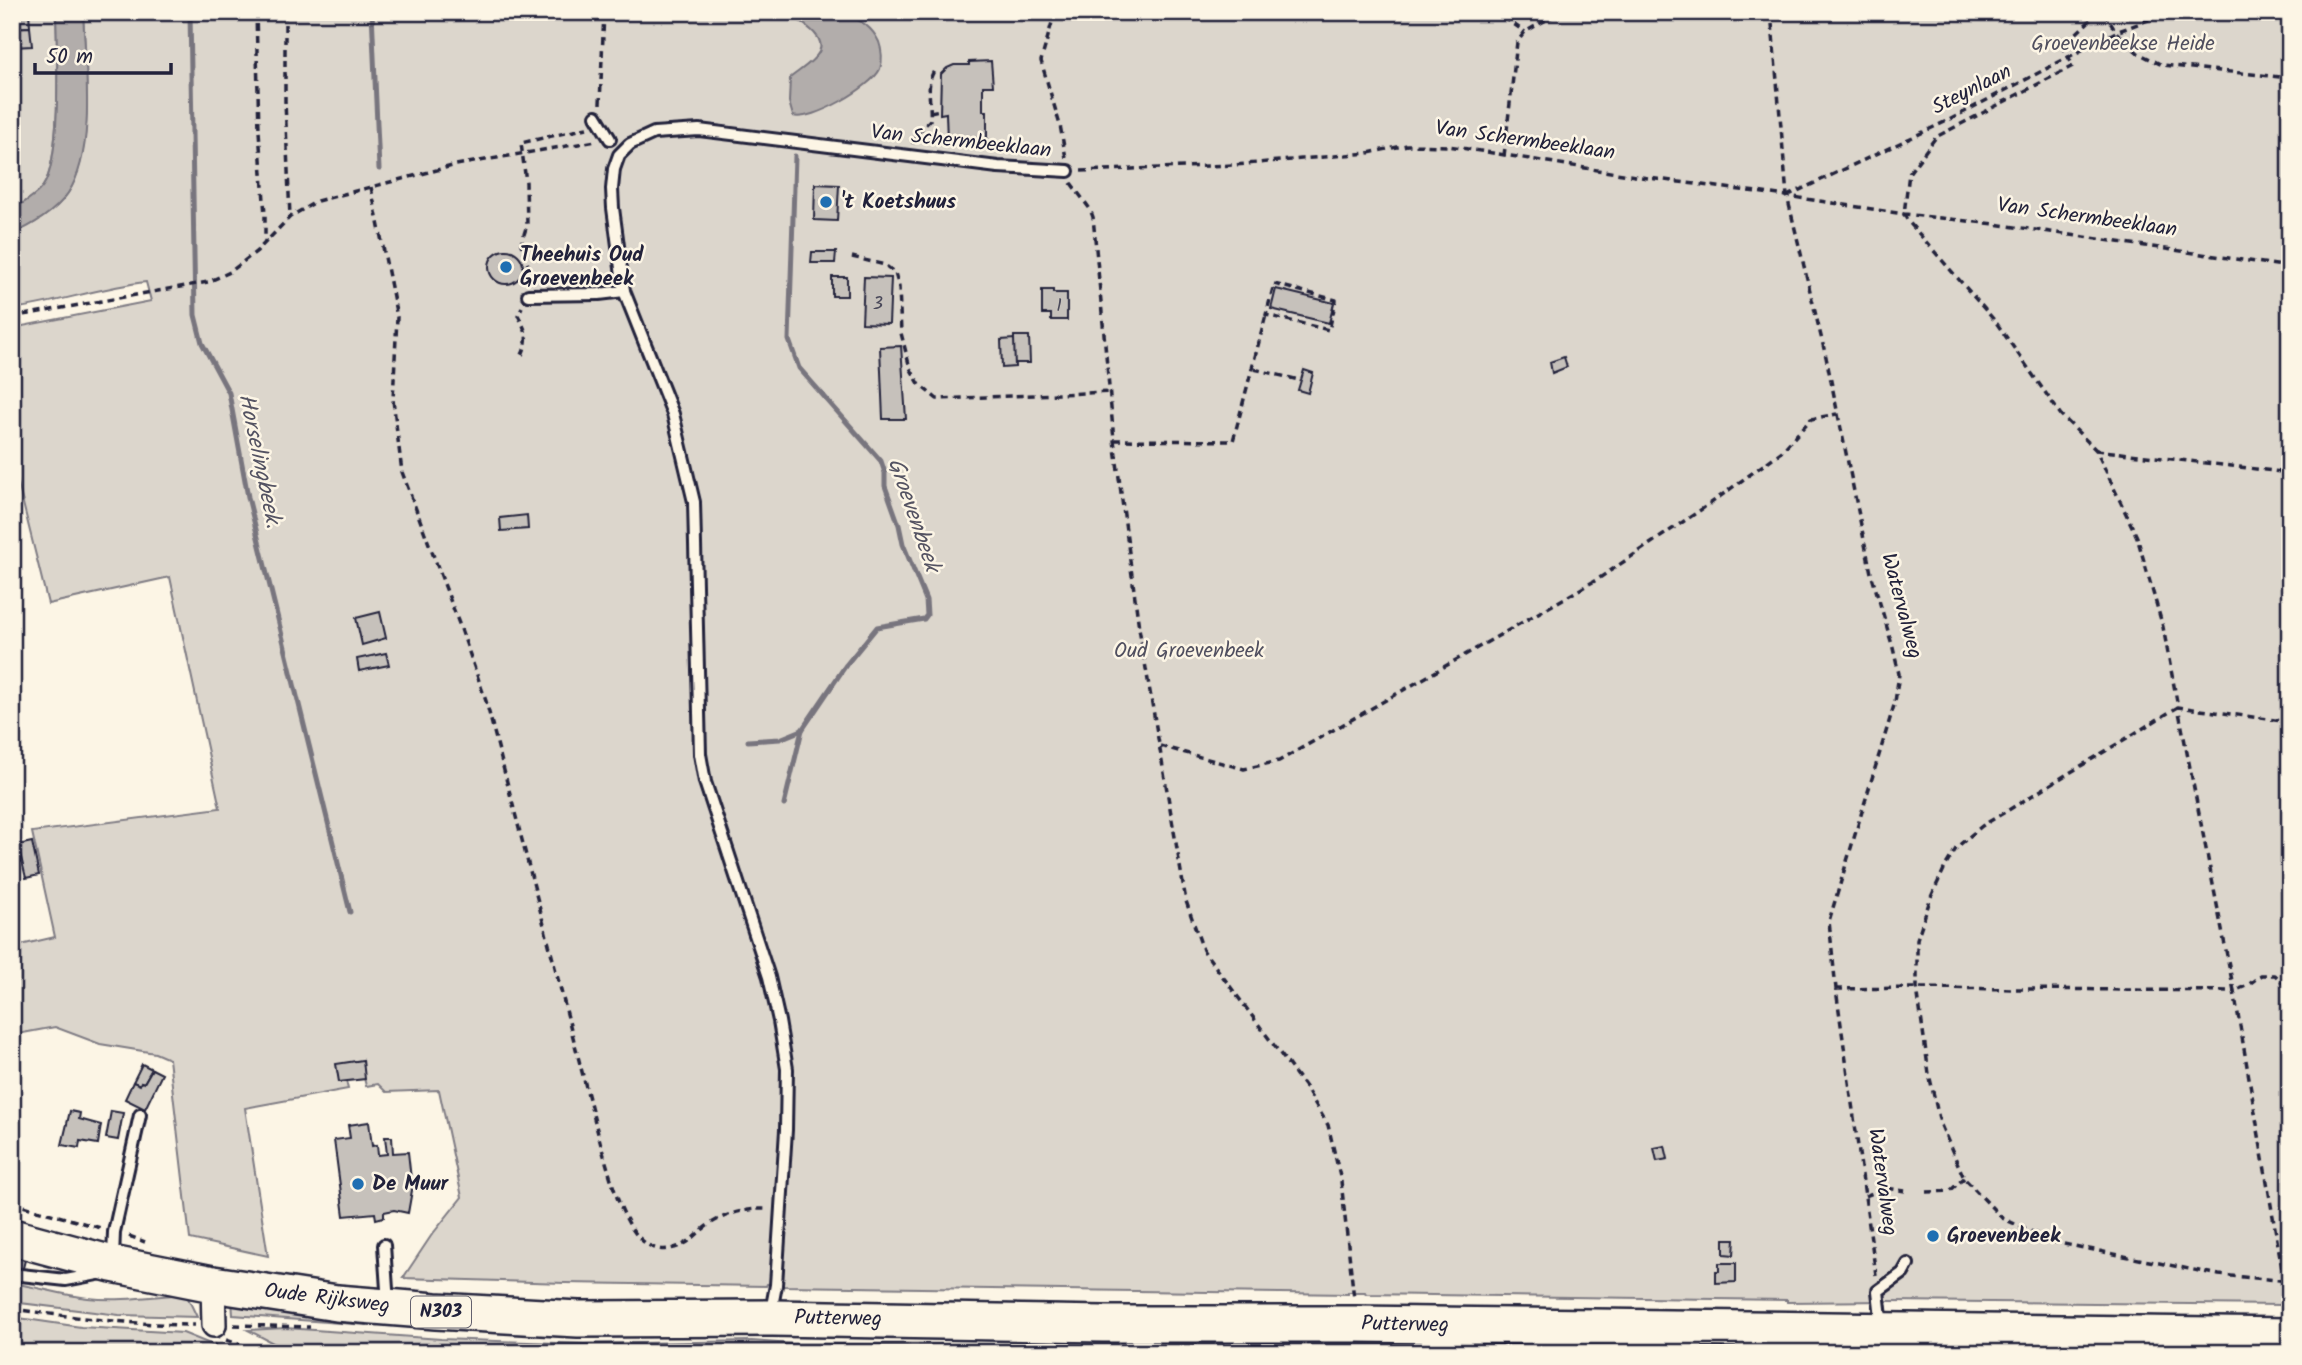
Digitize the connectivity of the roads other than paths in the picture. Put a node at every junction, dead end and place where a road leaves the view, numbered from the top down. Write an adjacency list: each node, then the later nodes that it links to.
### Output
1 (596, 116): 2 (lane)
2 (610, 139)
3 (1068, 172): 4 (lane, Van Schermbeeklaan)
4 (624, 291): 5 (lane); 14 (lane)
5 (528, 295)
6 (140, 1115): 9 (lane)
7 (12, 1237): 9 (main road, Oude Rijksweg / N303)
8 (384, 1245): 13 (lane)
9 (112, 1264): 11 (lane); 12 (main road, Oude Rijksweg / N303)
10 (1908, 1264): 16 (lane)
11 (12, 1273)
12 (213, 1284): 13 (main road, Oude Rijksweg / N303); 15 (street)
13 (388, 1307): 14 (main road, Oude Rijksweg / N303)
14 (773, 1310): 16 (main road, Putterweg / N303)
15 (214, 1325)
16 (1882, 1332): 17 (main road, Putterweg / N303)
17 (2290, 1336)

